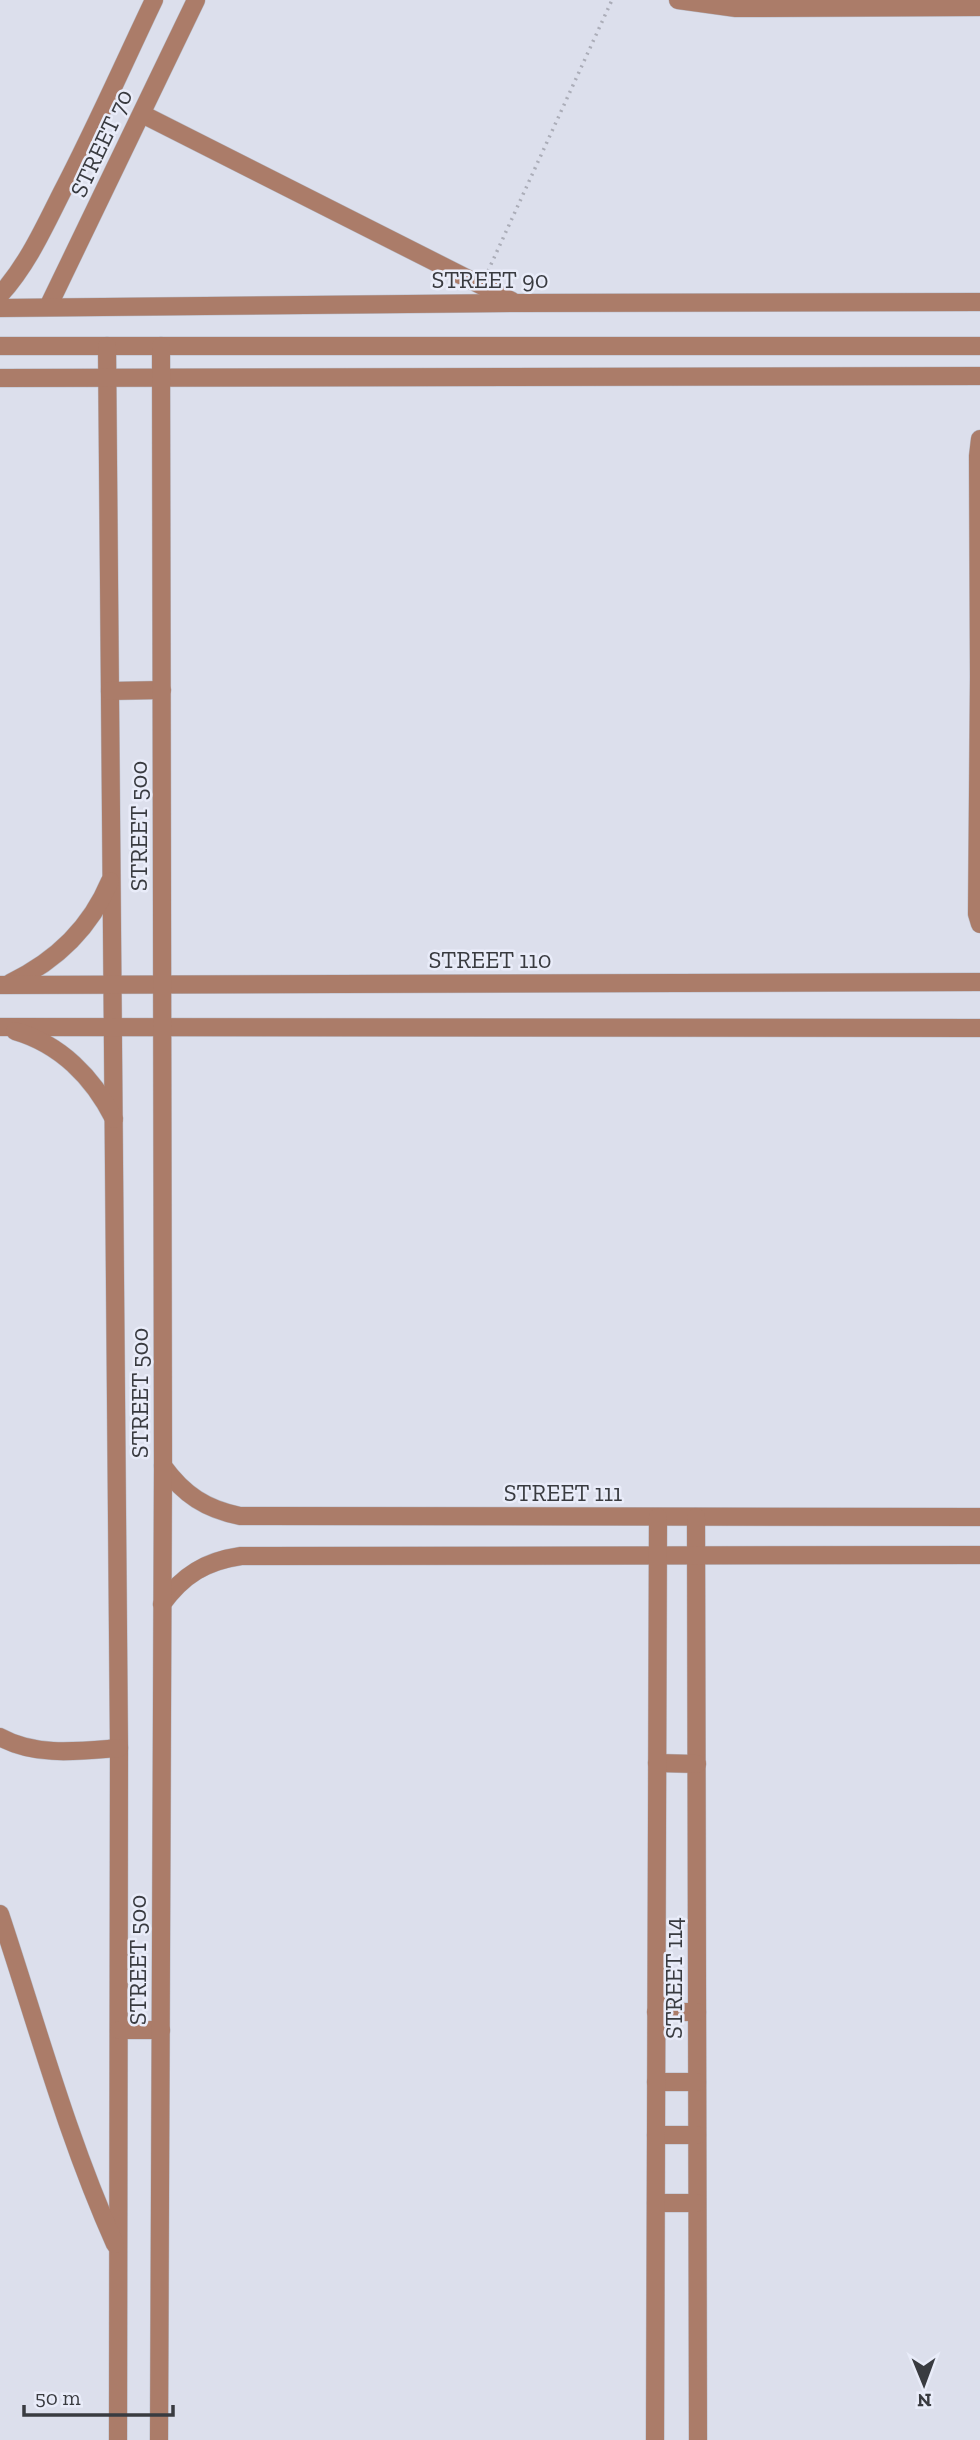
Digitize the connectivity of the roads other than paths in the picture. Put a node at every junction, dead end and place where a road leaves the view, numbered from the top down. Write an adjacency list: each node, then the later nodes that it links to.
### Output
1 (153, 0): 7 (street, STREET 70)
2 (196, 0): 6 (street, STREET 70)
3 (678, 0): 4 (street)
4 (857, 4): 5 (street)
5 (980, 7)
6 (142, 114): 9 (street); 10 (street, STREET 70)
7 (0, 295)
8 (980, 302): 9 (street, STREET 90)
9 (515, 303): 10 (street, STREET 90)
10 (48, 307): 11 (street, STREET 90)
11 (0, 308)
12 (980, 345): 15 (street)
13 (0, 346): 14 (street)
14 (107, 346): 15 (street); 19 (street, STREET 500)
15 (161, 346): 17 (street, STREET 500)
16 (980, 376): 17 (street)
17 (160, 377): 19 (street); 22 (street, STREET 500)
18 (0, 378): 19 (street)
19 (106, 378): 23 (street, STREET 500)
20 (980, 439): 21 (street)
21 (980, 677): 25 (street)
22 (162, 690): 23 (street); 28 (street, STREET 500)
23 (110, 691): 24 (street, STREET 500)
24 (113, 875): 27 (street, STREET 500); 29 (street)
25 (980, 924)
26 (980, 982): 28 (street, STREET 110)
27 (114, 984): 28 (street, STREET 110); 29 (street, STREET 110); 32 (street, STREET 500)
28 (163, 984): 31 (street, STREET 500)
29 (2, 985)
30 (1, 1027): 32 (street); 34 (street)
31 (163, 1027): 32 (street); 33 (street); 35 (street, STREET 500)
32 (114, 1028): 34 (street, STREET 500)
33 (980, 1028)
34 (115, 1121): 44 (street, STREET 500)
35 (163, 1466): 36 (street, STREET 111); 42 (street, STREET 500)
36 (658, 1517): 37 (street, STREET 111); 40 (street, STREET 114)
37 (696, 1517): 38 (street, STREET 111); 41 (street, STREET 114)
38 (980, 1517)
39 (980, 1555): 41 (street)
40 (657, 1556): 41 (street); 42 (street); 45 (street, STREET 114)
41 (696, 1556): 46 (street, STREET 114)
42 (162, 1604): 51 (street, STREET 500)
43 (0, 1737): 44 (street)
44 (119, 1748): 50 (street, STREET 500)
45 (657, 1763): 46 (street); 48 (street, STREET 114)
46 (696, 1764): 49 (street, STREET 114)
47 (0, 1914): 58 (street)
48 (656, 2012): 49 (street); 52 (street, STREET 114)
49 (697, 2012): 53 (street, STREET 114)
50 (119, 2030): 51 (street); 58 (street, STREET 500)
51 (161, 2030): 60 (street, STREET 500)
52 (656, 2082): 53 (street); 54 (street, STREET 114)
53 (697, 2082): 55 (street, STREET 114)
54 (656, 2135): 55 (street); 56 (street, STREET 114)
55 (697, 2135): 57 (street, STREET 114)
56 (656, 2203): 57 (street); 61 (street, STREET 114)
57 (697, 2203): 62 (street, STREET 114)
58 (118, 2250): 59 (street, STREET 500)
59 (118, 2440)
60 (159, 2440)
61 (655, 2440)
62 (698, 2440)

